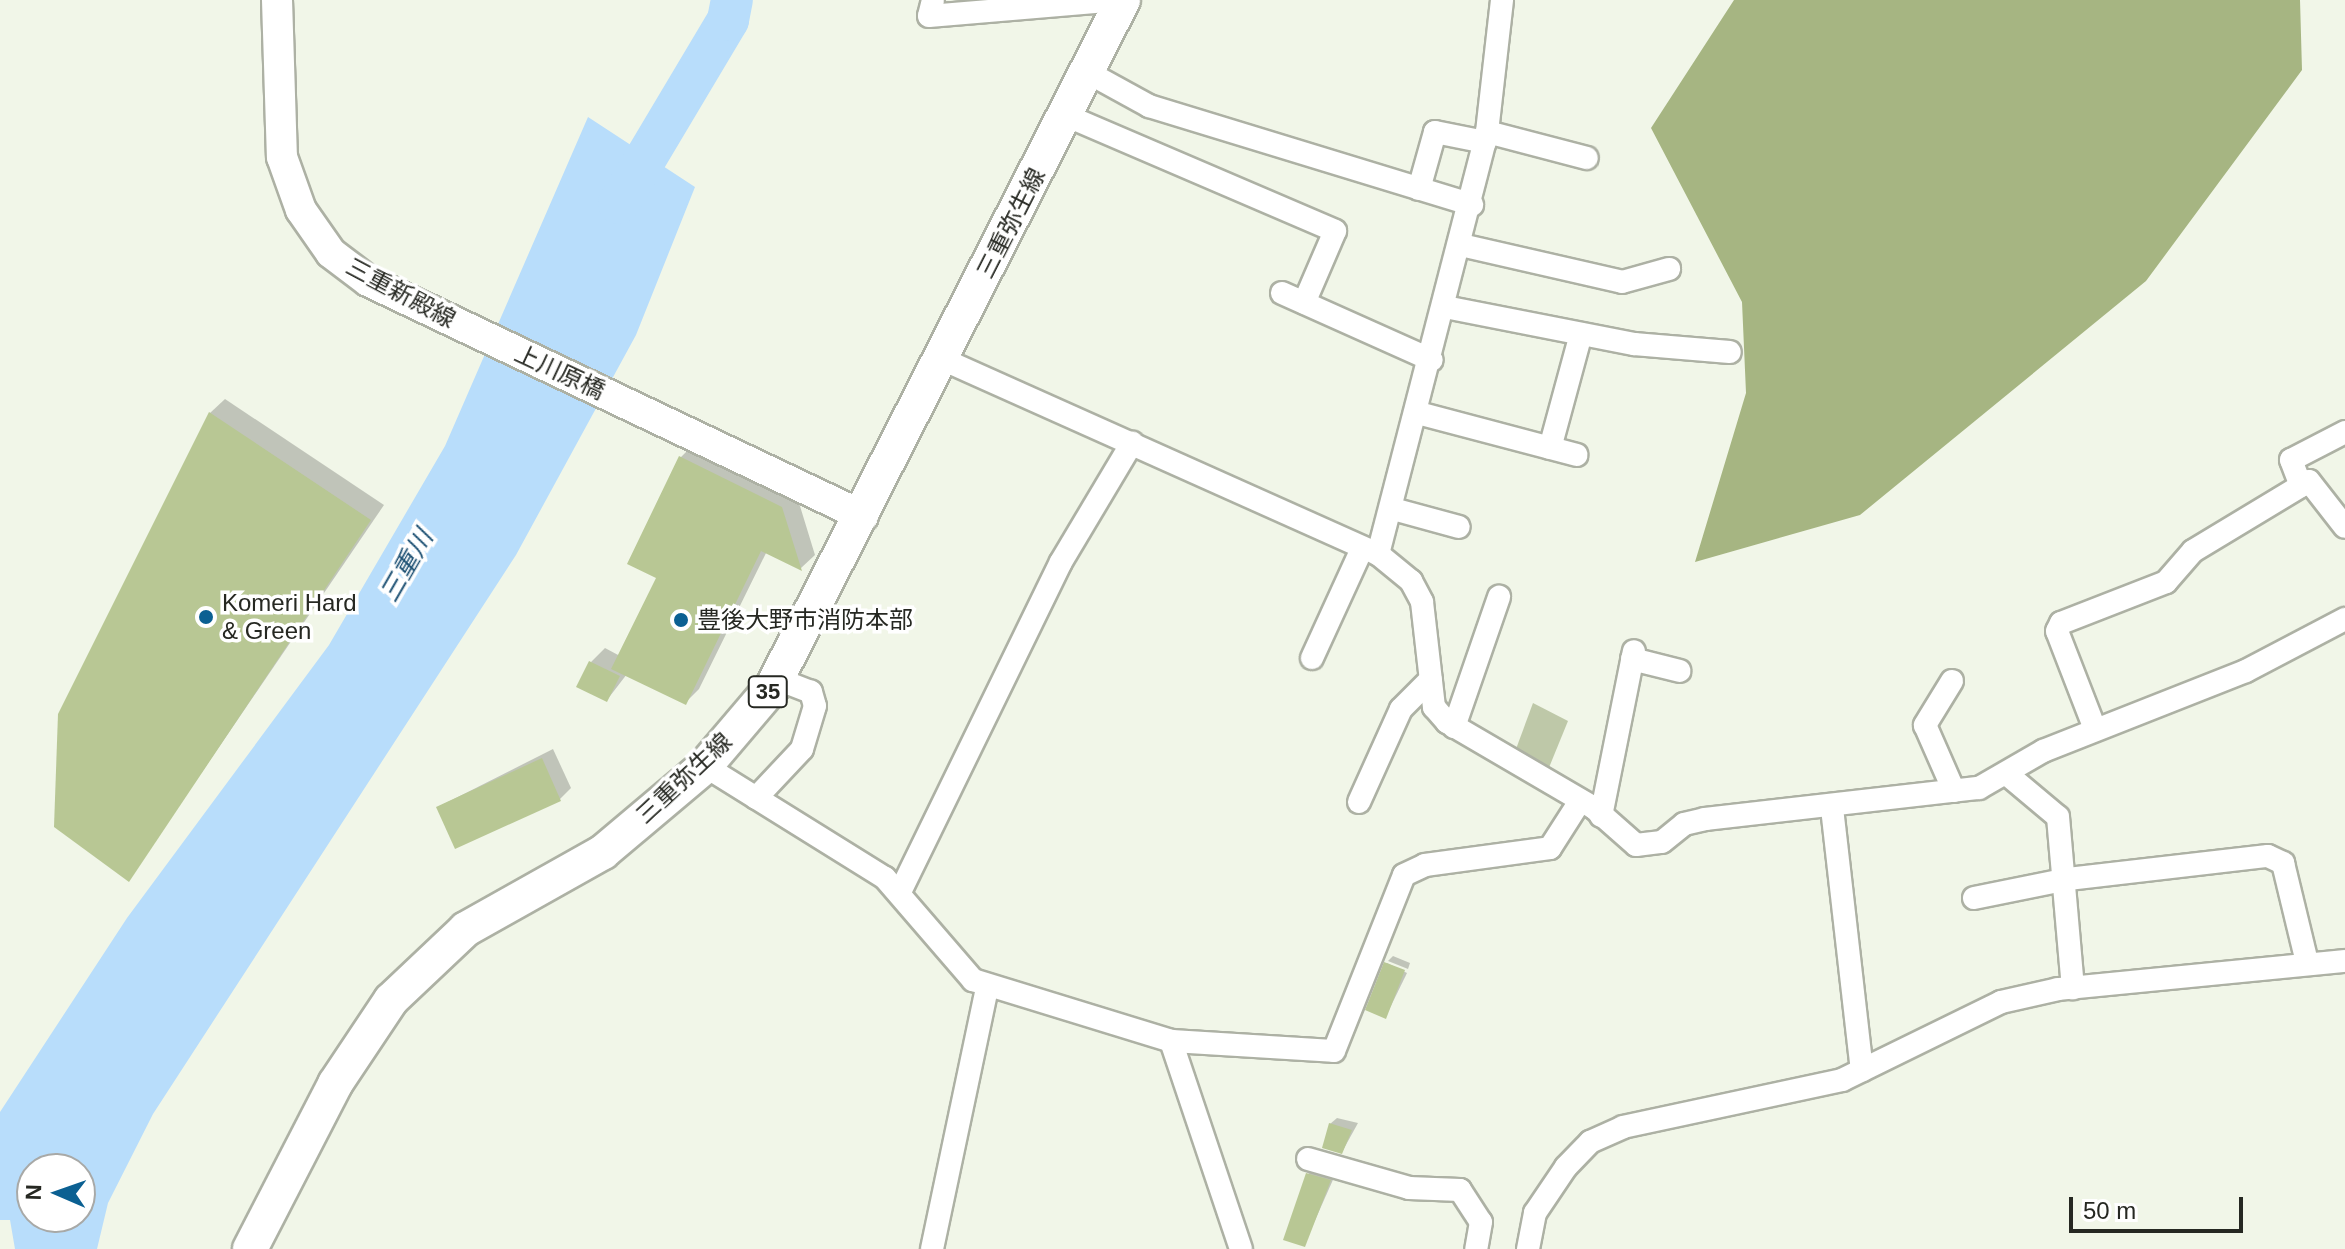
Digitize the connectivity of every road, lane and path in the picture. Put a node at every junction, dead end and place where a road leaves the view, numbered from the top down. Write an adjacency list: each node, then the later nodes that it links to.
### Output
1 (277, 0): 17 (main road, 三重新殿線)
2 (933, 0): 3 (street)
3 (1122, 0): 5 (main road, 三重弥生線 / 35)
4 (1502, 0): 7 (street)
5 (1087, 72): 6 (main road, 三重弥生線 / 35); 9 (street)
6 (1065, 115): 14 (street); 19 (main road, 三重弥生線 / 35)
7 (1486, 137): 8 (street); 9 (street); 10 (street)
8 (1587, 158)
9 (1419, 189): 10 (street)
10 (1472, 205): 11 (street)
11 (1461, 245): 12 (street); 15 (street)
12 (1669, 269)
13 (1282, 293): 14 (street)
14 (1304, 303): 20 (street)
15 (1445, 307): 16 (street); 20 (street)
16 (1581, 334): 18 (street); 24 (street)
17 (496, 342): 28 (main road, 上川原橋)
18 (1730, 352)
19 (942, 359): 23 (street); 28 (main road, 三重弥生線 / 35)
20 (1432, 360): 21 (street)
21 (1418, 413): 24 (street); 27 (street)
22 (2345, 432): 26 (street)
23 (1132, 443): 31 (street); 50 (street)
24 (1550, 448): 25 (street)
25 (1577, 455)
26 (2301, 486): 30 (street); 40 (street)
27 (1393, 509): 29 (street); 31 (street)
28 (863, 516): 36 (main road, 三重弥生線 / 35)
29 (1459, 527)
30 (2345, 527)
31 (1370, 552): 34 (street); 37 (street)
32 (1499, 597): 39 (street)
33 (2345, 619): 40 (street)
34 (1312, 658)
35 (1680, 671): 48 (street)
36 (777, 679): 41 (main road, 三重弥生線 / 35); 44 (street)
37 (1431, 679): 39 (street); 46 (street)
38 (1952, 681): 43 (street)
39 (1454, 727): 45 (street)
40 (2095, 729): 42 (street)
41 (705, 766): 44 (street); 59 (main road, 三重弥生線 / 35)
42 (2008, 775): 43 (street); 49 (street)
43 (1954, 791): 47 (street)
44 (756, 798): 50 (street)
45 (1580, 801): 48 (street); 56 (street)
46 (1359, 802)
47 (1832, 808): 48 (street); 57 (street)
48 (1601, 816)
49 (2068, 879): 51 (street); 53 (street); 55 (street)
50 (900, 892): 54 (street)
51 (1974, 898)
52 (2345, 961): 53 (street)
53 (2307, 962): 55 (street)
54 (987, 987): 56 (street); 60 (street)
55 (2073, 988): 57 (street)
56 (1171, 1041): 61 (street)
57 (1862, 1070): 63 (street)
58 (1308, 1159): 62 (street)
59 (250, 1249)
60 (932, 1249)
61 (1241, 1249)
62 (1476, 1249)
63 (1528, 1249)

